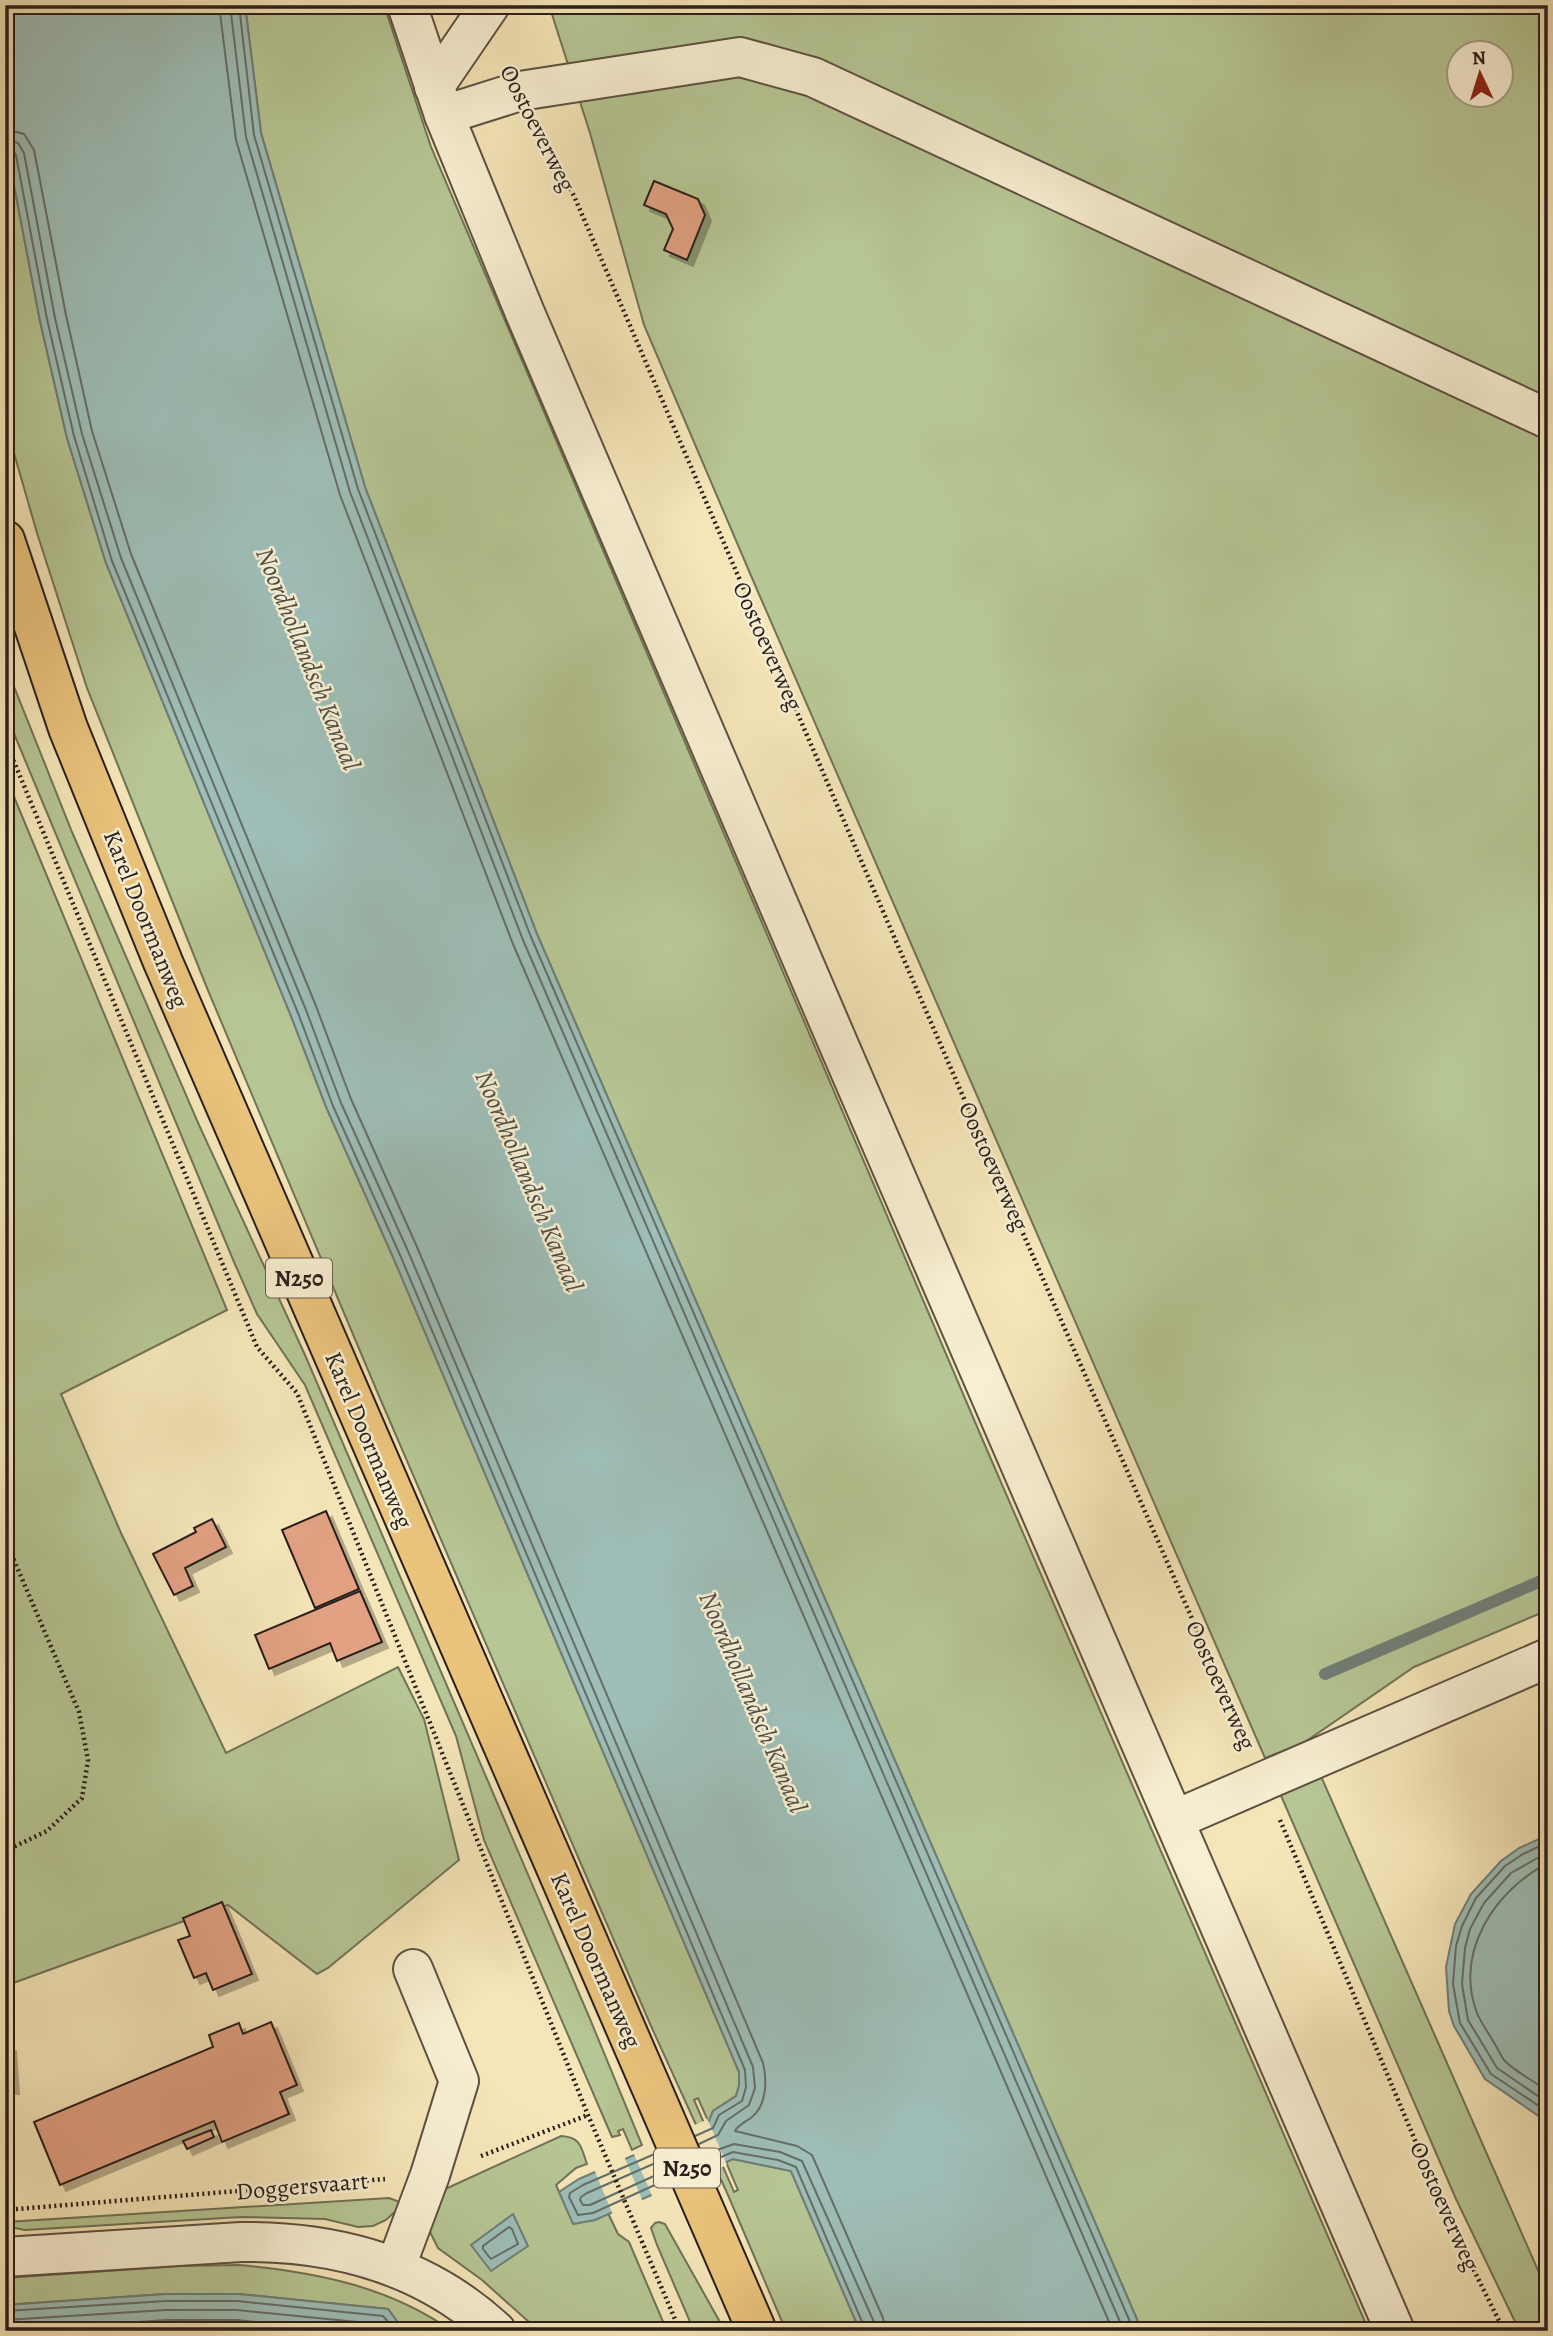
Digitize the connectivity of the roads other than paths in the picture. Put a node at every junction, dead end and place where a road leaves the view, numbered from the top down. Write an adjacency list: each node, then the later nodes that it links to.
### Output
1 (407, 5): 3 (street)
2 (490, 5): 3 (street)
3 (439, 101): 4 (street); 7 (street)
4 (1548, 419)
5 (5, 540): 12 (main road, Karel Doormanweg / N250)
6 (1548, 1658): 7 (street)
7 (1174, 1820): 13 (street)
8 (413, 1969): 10 (street)
9 (5, 2257): 10 (street, Doggersvaart)
10 (396, 2266): 11 (street, Doggersvaart)
11 (496, 2331)
12 (757, 2331)
13 (1395, 2331)

